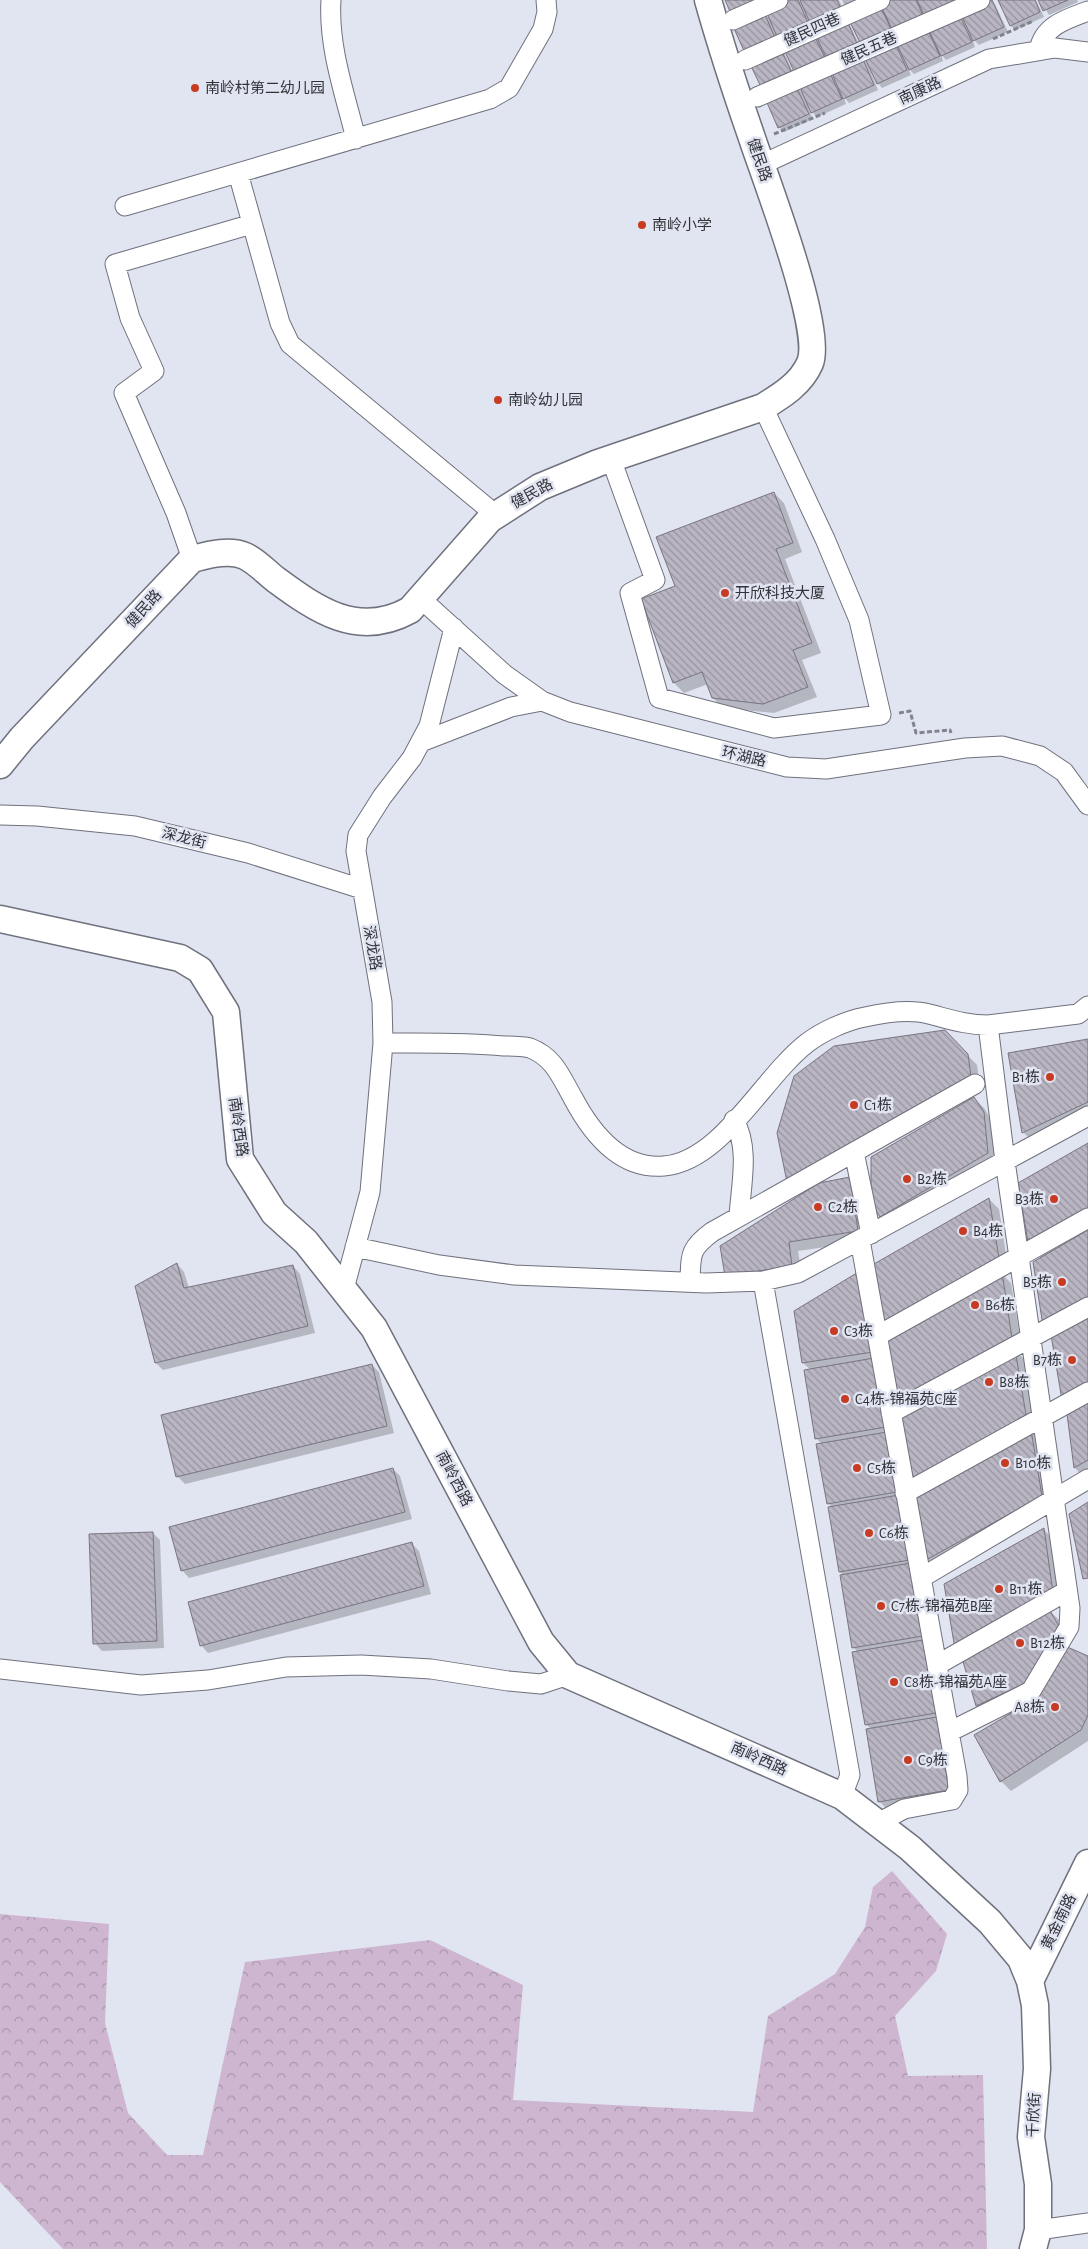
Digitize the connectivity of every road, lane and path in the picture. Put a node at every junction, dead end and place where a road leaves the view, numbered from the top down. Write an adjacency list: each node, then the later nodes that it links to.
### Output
1 (331, 0): 13 (street)
2 (546, 0): 13 (street)
3 (708, 0): 14 (street, 健民路)
4 (778, 0): 8 (street)
5 (880, 0): 11 (street, 健民四巷)
6 (980, 0): 12 (street, 健民五巷)
7 (1088, 11): 9 (street)
8 (732, 20)
9 (1039, 50): 10 (street, 南康路); 14 (street, 南康路)
10 (1088, 52)
11 (745, 60)
12 (757, 97)
13 (356, 139): 15 (street)
14 (761, 165): 18 (street, 健民路)
15 (238, 173): 16 (street); 17 (street)
16 (125, 206)
17 (252, 224): 20 (street); 21 (street)
18 (763, 406): 19 (street, 健民路); 25 (street)
19 (611, 459): 20 (street, 健民路); 25 (street)
20 (496, 515): 22 (street, 健民路)
21 (192, 559): 22 (street, 健民路); 28 (street, 健民路)
22 (420, 598): 23 (street, 环湖路)
23 (454, 628): 24 (street, 环湖路); 26 (street, 深龙路)
24 (542, 701): 26 (street); 27 (street, 环湖路)
25 (881, 715): 27 (path)
26 (421, 742): 31 (street, 深龙路)
27 (954, 750): 29 (street, 环湖路)
28 (0, 765)
29 (1088, 805)
30 (0, 815): 31 (street, 深龙街)
31 (362, 889): 35 (street, 深龙路)
32 (0, 919): 48 (street, 南岭西路)
33 (1088, 1006): 34 (street)
34 (988, 1024): 38 (street); 40 (street)
35 (383, 1043): 38 (street); 44 (street, 深龙路)
36 (975, 1084): 39 (street)
37 (1088, 1116): 40 (street)
38 (734, 1120): 41 (street)
39 (854, 1152): 41 (street); 43 (street)
40 (1005, 1161): 43 (street); 45 (street)
41 (739, 1216): 47 (street)
42 (1088, 1218): 45 (street)
43 (865, 1237): 46 (street); 50 (street)
44 (355, 1247): 47 (street); 48 (street, 深龙路)
45 (1019, 1257): 50 (street); 51 (street)
46 (763, 1281): 47 (street); 64 (street)
47 (690, 1282)
48 (344, 1289): 62 (street, 南岭西路)
49 (1088, 1307): 51 (street)
50 (877, 1336): 53 (street)
51 (1030, 1338): 53 (street); 54 (street)
52 (1088, 1392): 54 (street)
53 (891, 1413): 56 (street)
54 (1042, 1417): 56 (street); 57 (street)
55 (1088, 1479): 57 (street)
56 (905, 1493): 58 (street)
57 (1054, 1499): 58 (street); 59 (street)
58 (921, 1578): 60 (street)
59 (1067, 1591): 60 (street); 63 (street)
60 (937, 1665): 63 (street)
61 (0, 1669): 62 (street)
62 (568, 1674): 64 (street, 南岭西路)
63 (949, 1732): 65 (street)
64 (842, 1796): 65 (street, 南岭西路)
65 (878, 1823): 67 (street, 南岭西路)
66 (1088, 1863): 67 (street, 黄金南路)
67 (1030, 1980): 69 (street, 千欣街)
68 (1088, 2223): 69 (street)
69 (1036, 2240)

